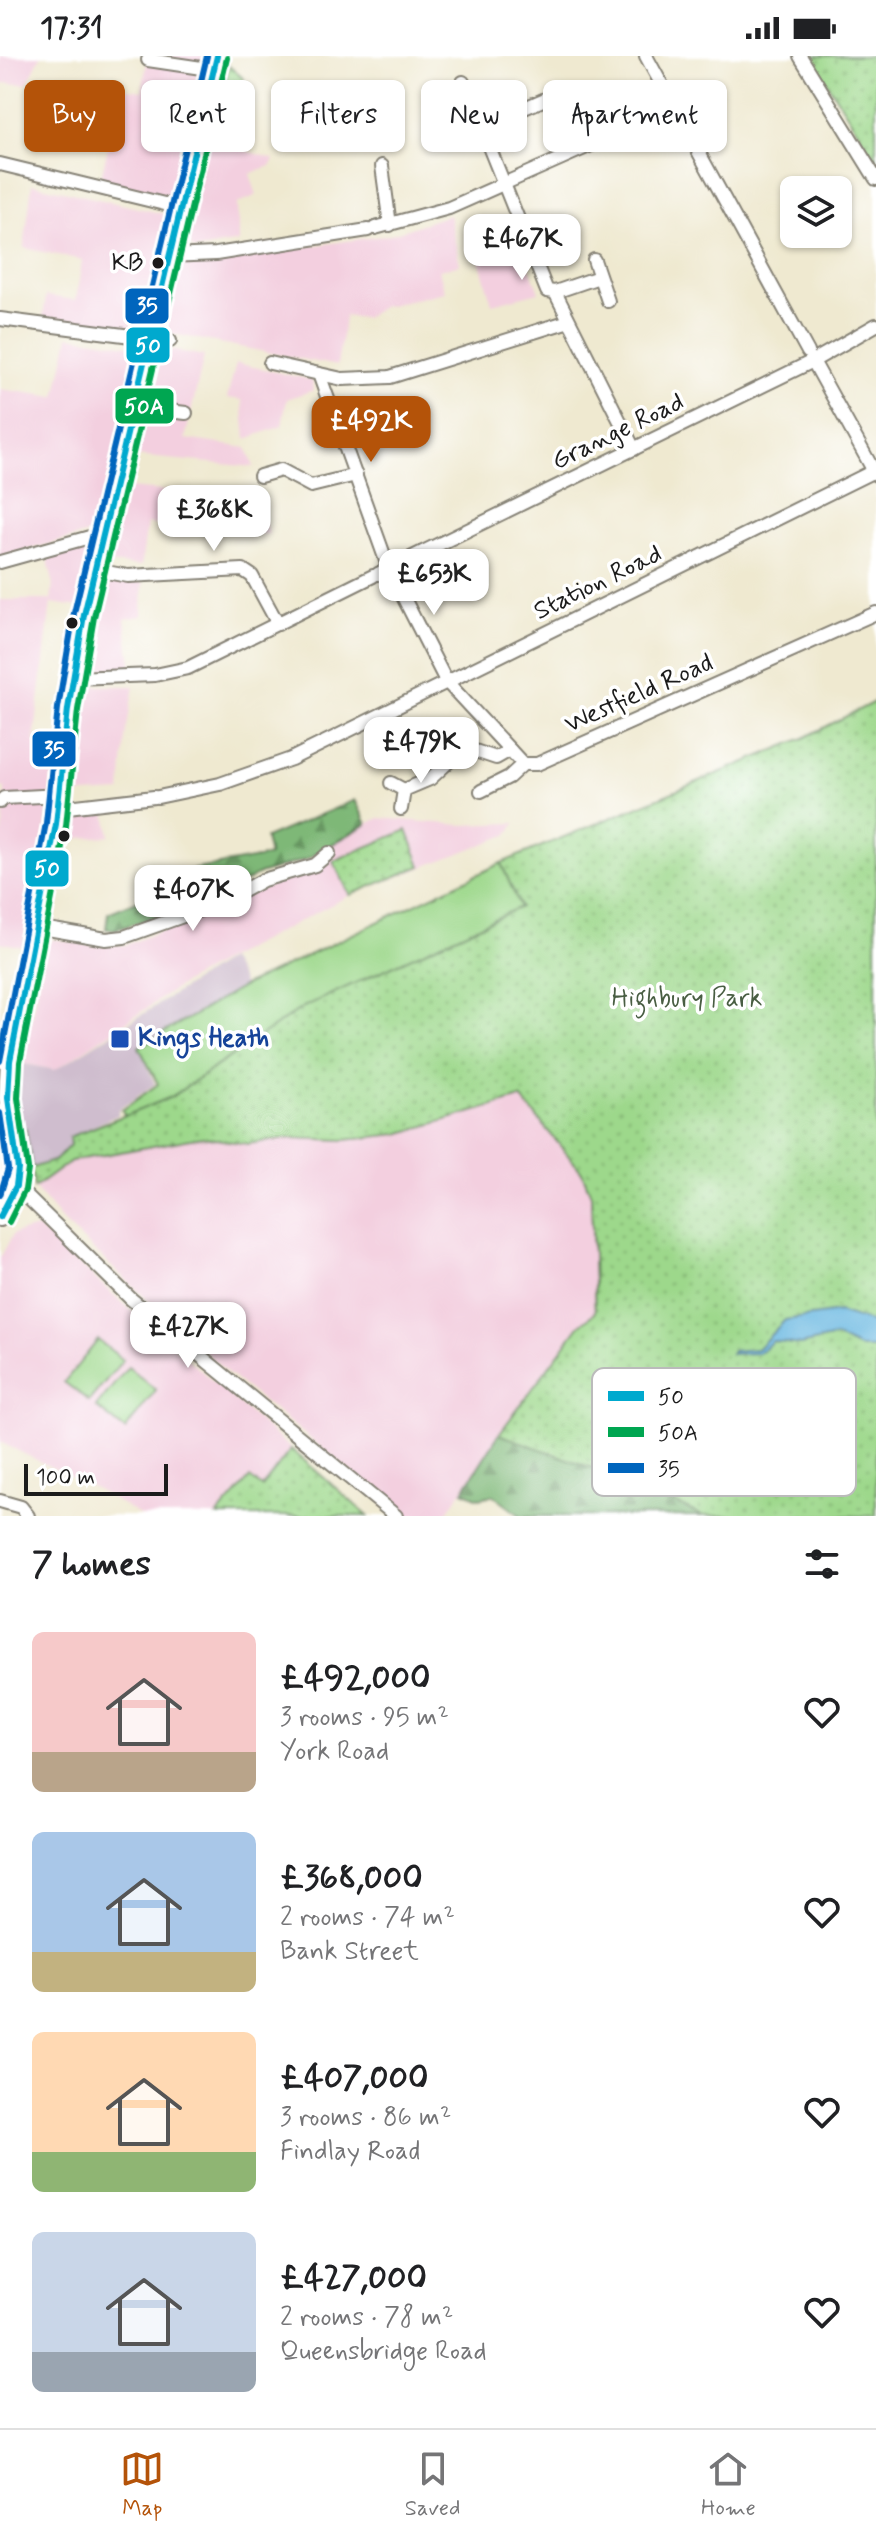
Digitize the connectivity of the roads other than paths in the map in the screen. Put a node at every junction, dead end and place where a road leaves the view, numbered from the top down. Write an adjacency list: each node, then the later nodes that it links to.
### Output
1 (646, 56): 5 (street)
2 (800, 56): 11 (street)
3 (148, 60): 4 (street)
4 (216, 63): 13 (highway)
5 (659, 80)
6 (493, 152): 12 (street)
7 (575, 152): 12 (street)
8 (699, 152): 25 (street)
9 (0, 164): 13 (street)
10 (382, 166): 14 (street)
11 (876, 179)
12 (506, 183): 14 (street); 18 (street)
13 (181, 208): 15 (highway)
14 (390, 225): 15 (street)
15 (169, 256): 23 (highway)
16 (594, 260): 17 (street)
17 (599, 277): 18 (street); 19 (street)
18 (555, 292): 21 (street)
19 (608, 301)
20 (0, 319): 23 (street)
21 (569, 321): 27 (street); 30 (street)
22 (876, 325): 25 (street, Grange Road)
23 (150, 338): 24 (street); 28 (highway)
24 (170, 341)
25 (811, 356): 30 (street, Grange Road); 31 (street)
26 (270, 363): 27 (street)
27 (319, 374): 32 (street)
28 (135, 407): 29 (street); 34 (highway)
29 (186, 413)
30 (634, 449): 37 (street, Grange Road)
31 (875, 472): 41 (street, Station Road)
32 (356, 475): 33 (street); 37 (street)
33 (260, 476)
34 (104, 533): 35 (street); 36 (highway)
35 (0, 562)
36 (95, 570): 39 (street); 40 (highway)
37 (380, 573): 39 (street, Grange Road); 41 (street)
38 (876, 613): 43 (street, Westfield Road)
39 (278, 624): 40 (street, Grange Road)
40 (73, 678): 47 (highway)
41 (446, 681): 42 (street); 47 (street, Station Road)
42 (510, 750): 43 (street); 45 (street)
43 (523, 764): 46 (street, Westfield Road)
44 (391, 783): 45 (street)
45 (404, 790): 49 (street)
46 (481, 791)
47 (59, 801): 48 (street, Station Road); 51 (highway)
48 (0, 802)
49 (401, 809)
50 (329, 853): 51 (street)
51 (36, 927): 52 (highway)
52 (5, 1090): 53 (highway)
53 (16, 1186): 54 (highway); 57 (street)
54 (0, 1217)
55 (0, 1501): 56 (street)
56 (28, 1516)
57 (396, 1516)

